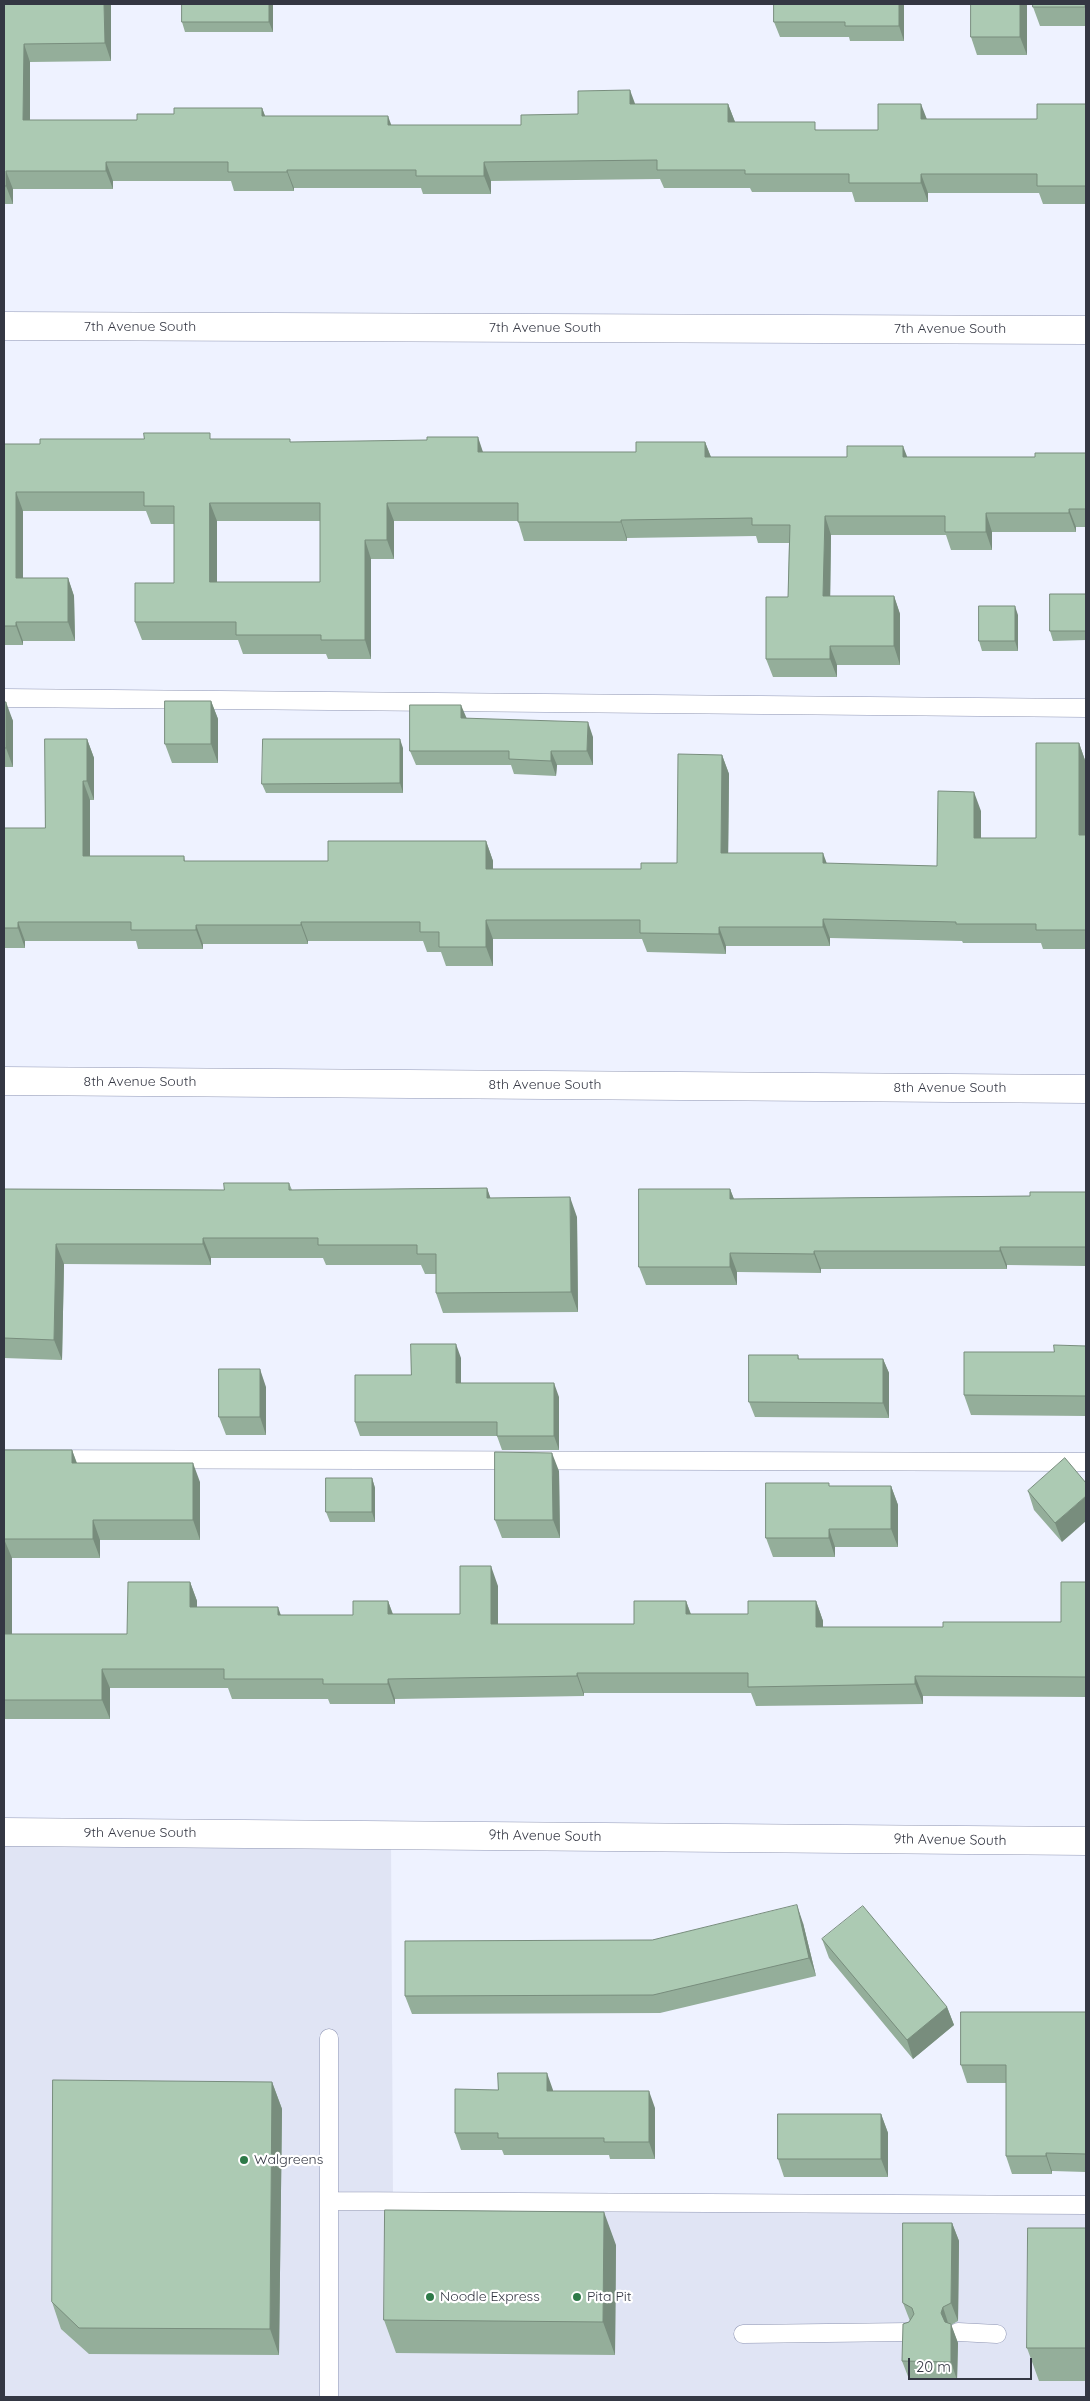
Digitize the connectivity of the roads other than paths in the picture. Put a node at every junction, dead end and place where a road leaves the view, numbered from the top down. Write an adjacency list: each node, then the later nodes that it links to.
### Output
1 (4, 326): 2 (street, 7th Avenue South)
2 (1086, 330)
3 (4, 698): 4 (lane)
4 (1086, 708)
5 (4, 1081): 6 (street, 8th Avenue South)
6 (1086, 1089)
7 (4, 1459): 8 (lane)
8 (1086, 1462)
9 (4, 1832): 10 (street, 9th Avenue South)
10 (1086, 1841)
11 (330, 2038): 12 (lane)
12 (329, 2201): 13 (lane); 18 (lane)
13 (1086, 2205)
14 (910, 2332): 16 (lane)
15 (958, 2332): 17 (lane)
16 (742, 2334)
17 (997, 2334)
18 (329, 2397)

